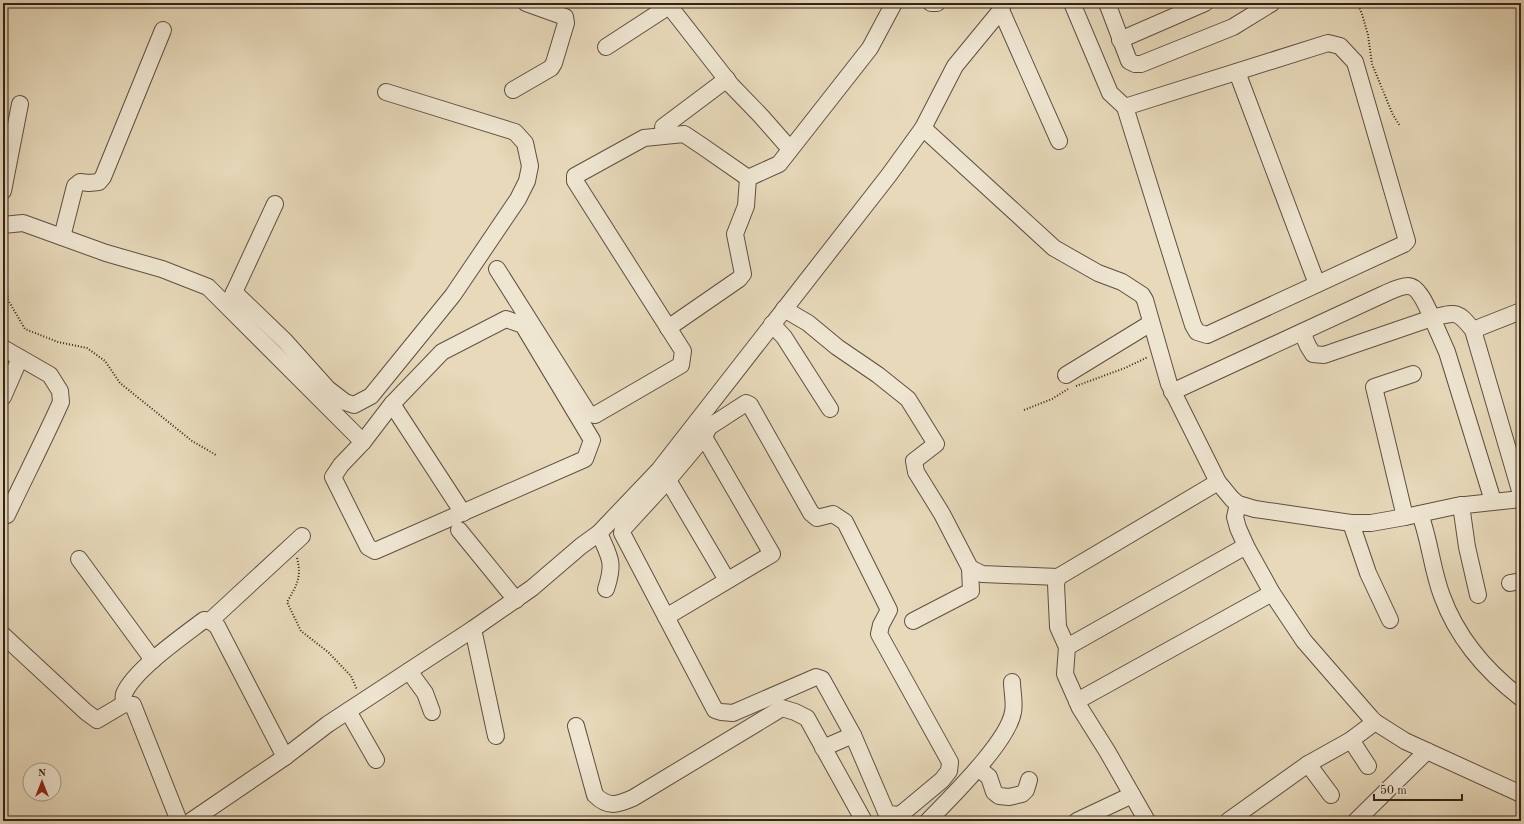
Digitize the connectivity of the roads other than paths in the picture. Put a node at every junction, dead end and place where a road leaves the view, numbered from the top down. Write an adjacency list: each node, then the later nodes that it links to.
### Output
1 (526, 3): 16 (street)
2 (894, 3): 23 (street)
3 (931, 3): 4 (street)
4 (937, 3)
5 (1072, 3): 19 (street)
6 (1107, 3): 12 (street)
7 (1205, 3): 12 (street)
8 (1272, 3): 12 (street)
9 (668, 5): 13 (street); 15 (street)
10 (1002, 7): 21 (street); 22 (street)
11 (163, 30): 28 (street)
12 (1120, 40)
13 (606, 47)
14 (1237, 72): 19 (street); 30 (street); 30 (street)
15 (727, 79): 20 (street); 23 (street)
16 (513, 90)
17 (386, 92): 31 (street)
18 (20, 104): 25 (street)
19 (1125, 107): 30 (street)
20 (663, 127)
21 (923, 128): 32 (street); 36 (street)
22 (1059, 141)
23 (790, 149): 24 (street)
24 (748, 178): 37 (street); 37 (street)
25 (3, 190)
26 (275, 204): 31 (street)
27 (3, 225): 28 (street)
28 (62, 237): 31 (street)
29 (497, 269): 37 (street)
30 (1317, 284)
31 (231, 299): 49 (street)
32 (784, 309): 35 (street); 67 (street)
33 (1521, 311): 38 (street)
34 (1432, 318): 38 (street); 39 (street); 39 (street); 54 (street)
35 (772, 324): 47 (street); 63 (street)
36 (1151, 324): 43 (street); 44 (street)
37 (668, 328)
38 (1473, 330): 52 (street)
39 (1302, 332): 44 (street)
40 (3, 348): 41 (street)
41 (20, 358): 45 (street); 59 (street)
42 (1413, 374): 60 (street)
43 (1066, 375)
44 (1172, 392): 51 (street)
45 (3, 397)
46 (392, 404): 49 (street); 57 (street); 57 (street)
47 (830, 409)
48 (704, 437): 50 (street); 69 (street); 92 (street)
49 (362, 442): 57 (street)
50 (668, 480): 69 (street); 74 (street)
51 (1218, 482): 55 (street); 68 (street)
52 (1521, 494)
53 (1521, 499): 54 (street)
54 (1493, 501): 56 (street)
55 (1238, 504): 61 (street); 65 (street)
56 (1461, 505): 58 (street); 72 (street)
57 (463, 513)
58 (1420, 514): 60 (street); 84 (street)
59 (7, 516)
60 (1404, 517): 61 (street)
61 (1351, 523): 75 (street)
62 (459, 530): 73 (street)
63 (599, 532): 70 (street); 73 (street)
64 (296, 541): 76 (street)
65 (1246, 546): 71 (street); 80 (street)
66 (80, 559): 81 (street)
67 (970, 568): 68 (street); 77 (street)
68 (1058, 577): 80 (street)
69 (727, 580): 74 (street)
70 (606, 589)
71 (1272, 592): 85 (street); 89 (street)
72 (1478, 595)
73 (516, 600): 78 (street)
74 (666, 617): 92 (street)
75 (1390, 620)
76 (210, 621): 81 (street); 96 (street)
77 (913, 621)
78 (473, 630): 82 (street); 91 (street)
79 (3, 635): 86 (street)
80 (1067, 647): 85 (street)
81 (153, 660): 86 (street)
82 (409, 671): 87 (street); 88 (street)
83 (1012, 682): 100 (street)
84 (1521, 698)
85 (1077, 701): 104 (street)
86 (124, 704): 105 (street)
87 (348, 711): 96 (street); 97 (street)
88 (432, 712)
89 (1375, 722): 93 (street); 95 (street)
90 (576, 726): 94 (street)
91 (496, 736)
92 (853, 736): 94 (street)
93 (1351, 740): 98 (street); 99 (street)
94 (823, 748): 107 (street)
95 (1426, 750): 103 (street); 112 (street)
96 (285, 757): 106 (street)
97 (376, 760)
98 (1308, 764): 102 (street); 111 (street)
99 (1368, 766)
100 (978, 768): 101 (street); 108 (street)
101 (1029, 780)
102 (1330, 794)
103 (1521, 794)
104 (1132, 795): 109 (street); 110 (street)
105 (179, 821)
106 (191, 821)
107 (864, 821)
108 (928, 821)
109 (1077, 821)
110 (1147, 821)
111 (1228, 821)
112 (1356, 821)

